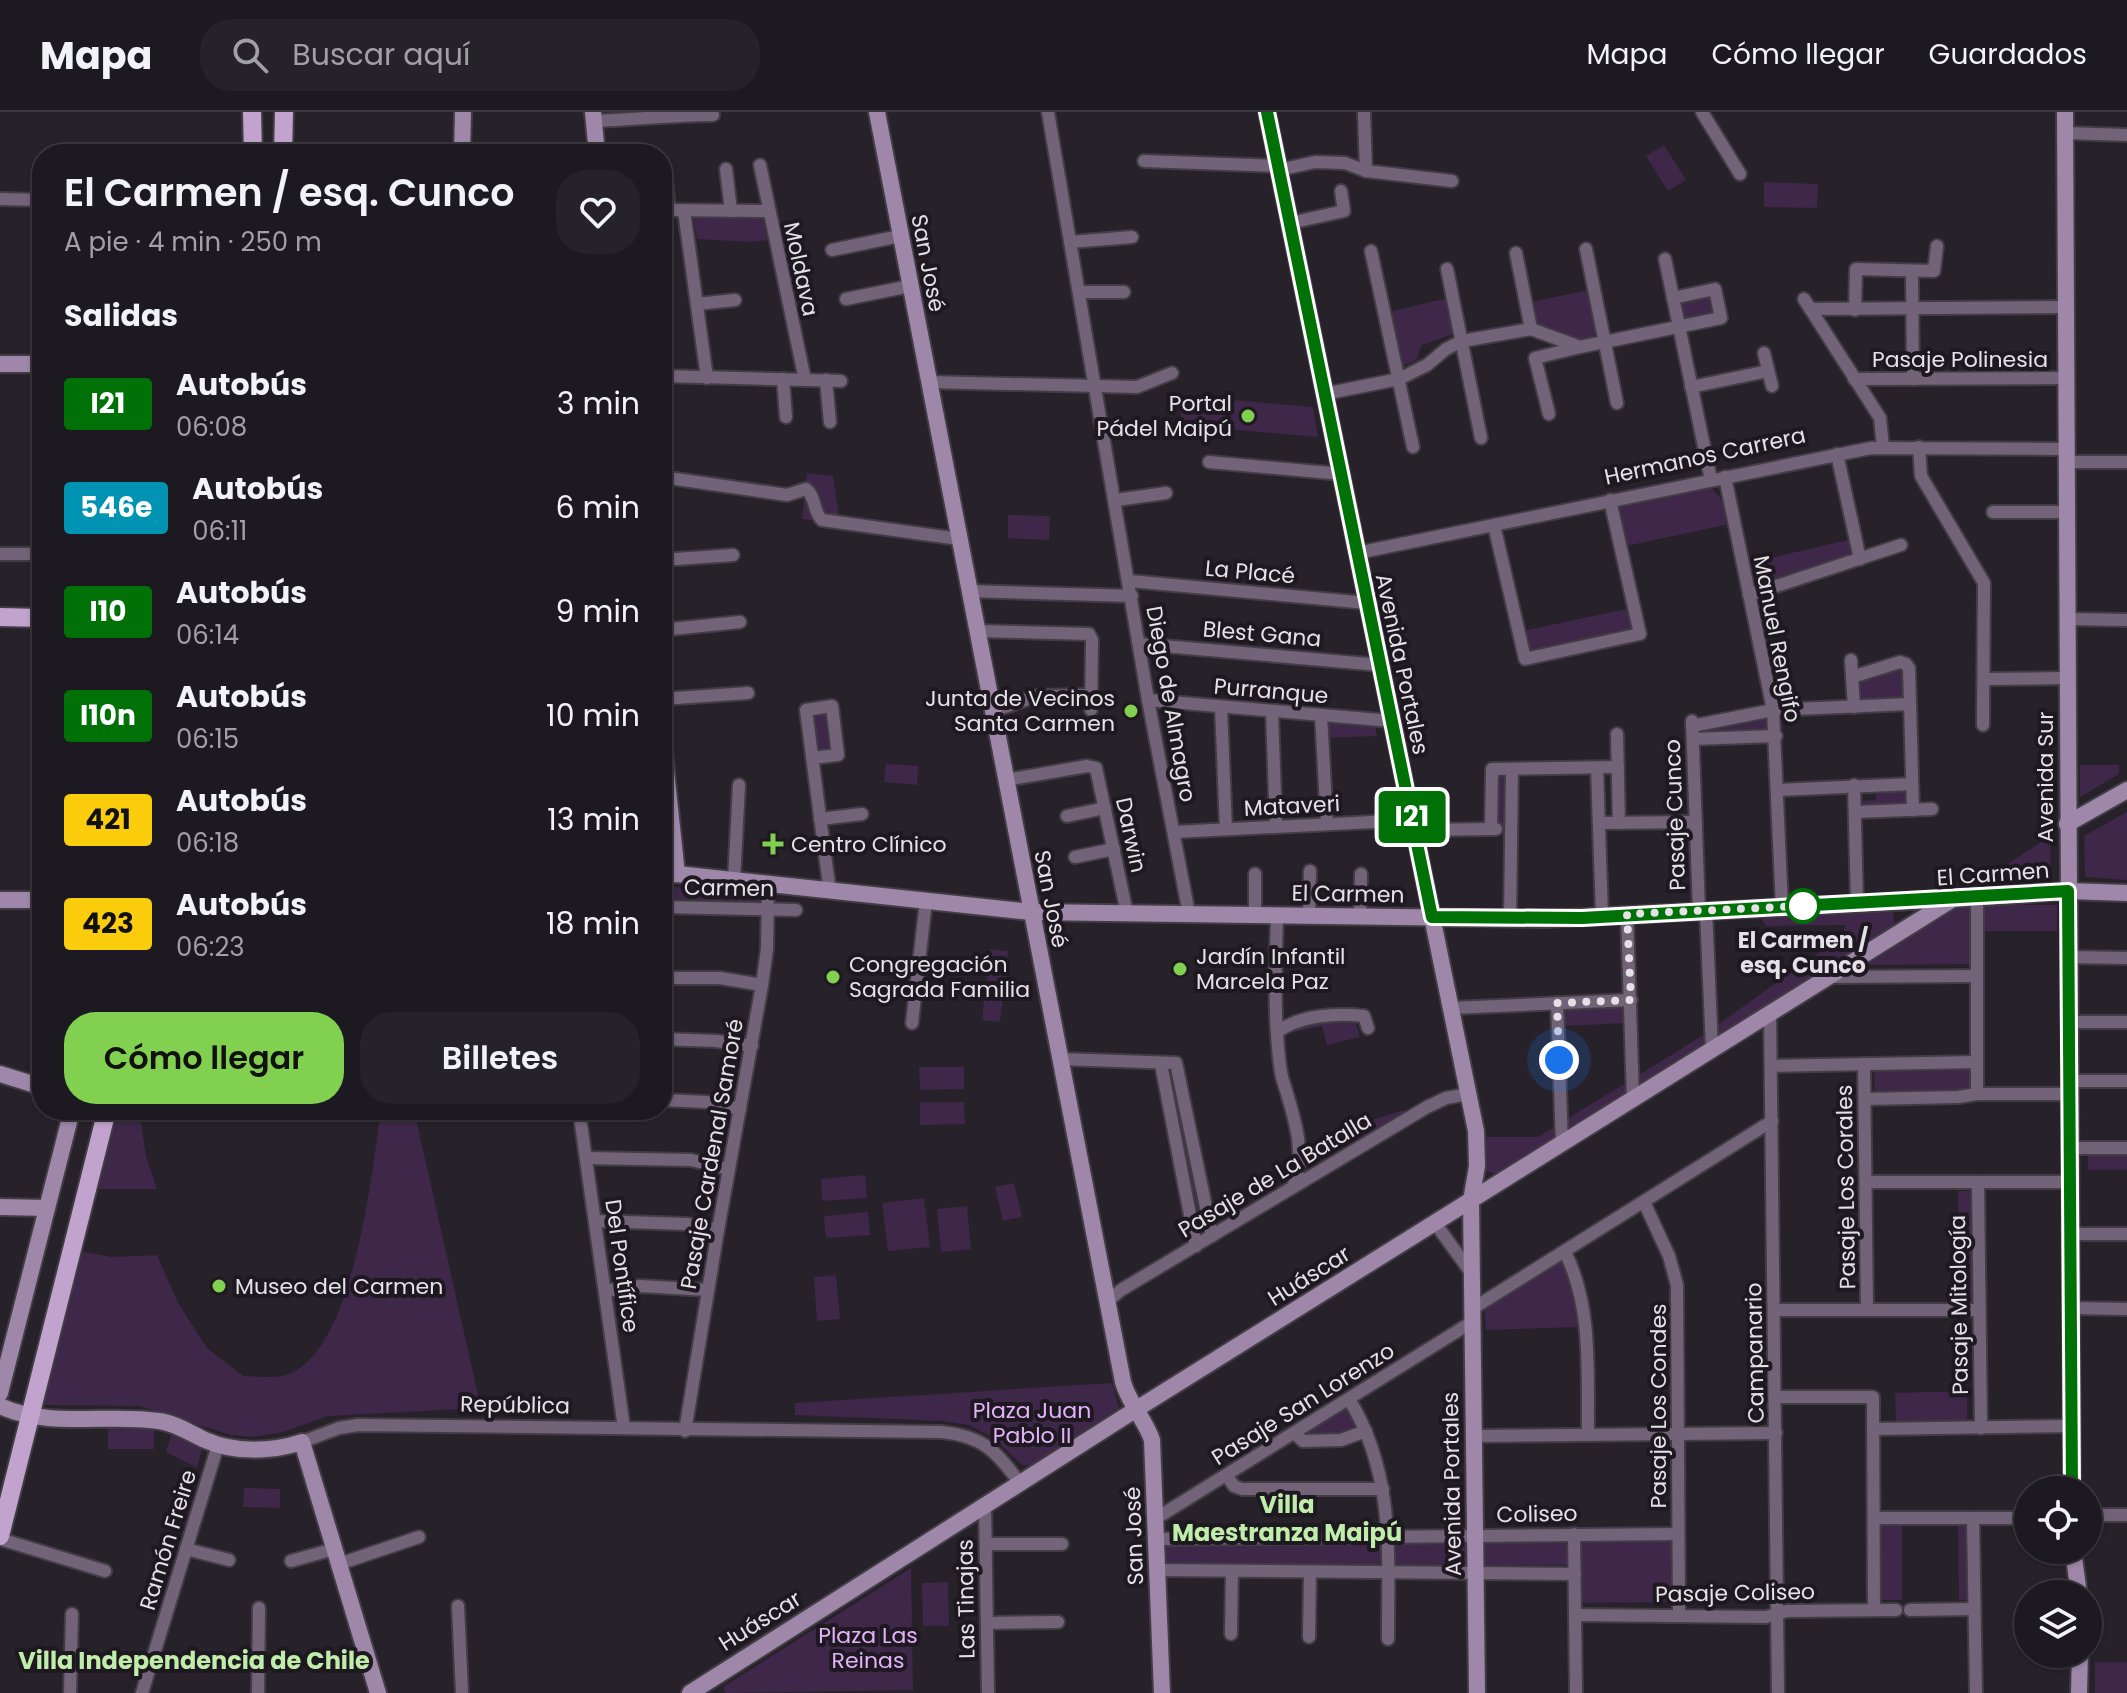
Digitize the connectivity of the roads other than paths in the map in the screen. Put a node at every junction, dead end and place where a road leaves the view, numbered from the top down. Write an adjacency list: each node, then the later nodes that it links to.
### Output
1 (252, 112): 15 (main road)
2 (284, 112): 16 (main road)
3 (463, 112): 17 (street)
4 (877, 112): 34 (street, San José)
5 (1048, 112): 36 (street, Diego de Almagro)
6 (1267, 112): 21 (street, Avenida Portales)
7 (1364, 112): 23 (street)
8 (1702, 112): 24 (street)
9 (2065, 112): 13 (street, Avenida Sur)
10 (657, 114): 11 (street); 12 (street)
11 (713, 115)
12 (593, 116): 18 (street)
13 (2065, 133): 14 (street); 52 (street, Avenida Sur)
14 (2127, 135)
15 (253, 144)
16 (283, 144)
17 (462, 144)
18 (596, 144)
19 (1144, 161): 21 (street)
20 (760, 165): 32 (street, Moldava)
21 (1279, 168): 23 (street); 33 (street, Avenida Portales)
22 (726, 169): 31 (street)
23 (1366, 171): 25 (street)
24 (1740, 174)
25 (1452, 181)
26 (1341, 191): 33 (street)
27 (0, 199): 28 (street)
28 (32, 200)
29 (672, 210): 30 (street)
30 (684, 211): 31 (street); 51 (street)
31 (731, 211): 32 (street)
32 (769, 211): 72 (street, Moldava)
33 (1290, 223): 79 (street, Avenida Portales)
34 (900, 236): 39 (street); 45 (street, San José)
35 (1132, 237): 36 (street)
36 (1070, 242): 46 (street, Diego de Almagro)
37 (1937, 246): 44 (street)
38 (1586, 249): 58 (street)
39 (832, 250)
40 (1371, 251): 69 (street)
41 (1516, 253): 56 (street)
42 (1665, 259): 48 (street)
43 (1447, 269): 57 (street)
44 (1912, 271): 53 (street); 54 (street)
45 (910, 286): 49 (street); 75 (street, San José)
46 (1079, 292): 47 (street); 76 (street, Diego de Almagro)
47 (1124, 292)
48 (1673, 298): 55 (street); 55 (street)
49 (846, 299)
50 (735, 300): 51 (street)
51 (697, 304): 66 (street)
52 (2066, 307): 54 (street); 67 (street, Avenida Sur)
53 (1855, 310): 54 (street); 70 (street)
54 (1912, 310): 71 (street)
55 (1679, 327): 58 (street); 78 (street)
56 (1531, 329): 57 (street); 59 (street)
57 (1462, 341): 69 (street); 84 (street)
58 (1604, 341): 59 (street); 80 (street)
59 (1580, 347): 81 (street)
60 (1764, 353): 63 (street)
61 (0, 364): 62 (street)
62 (32, 364)
63 (1768, 371): 77 (street); 78 (street)
64 (1172, 373): 76 (street)
65 (672, 376): 66 (street)
66 (707, 378): 68 (street)
67 (2066, 378): 71 (street, Pasaje Polinesia); 89 (street, Avenida Sur)
68 (783, 379): 72 (street); 82 (street)
69 (1399, 379): 79 (street); 85 (street)
70 (1854, 379): 71 (street, Pasaje Polinesia); 86 (street)
71 (1913, 379)
72 (805, 380): 73 (street)
73 (826, 380): 74 (street); 83 (street)
74 (841, 381)
75 (929, 382): 76 (street); 102 (street, San José)
76 (1096, 386): 97 (street, Diego de Almagro)
77 (1772, 386)
78 (1691, 387): 95 (street)
79 (1324, 394): 92 (street, Avenida Portales)
80 (1617, 403)
81 (1549, 414)
82 (786, 417)
83 (830, 422)
84 (1481, 438)
85 (1413, 447)
86 (1883, 447): 87 (street, Hermanos Carrera); 88 (street, Hermanos Carrera)
87 (1919, 447): 89 (street, Hermanos Carrera); 127 (street)
88 (1837, 454): 93 (street, Hermanos Carrera); 109 (street)
89 (2066, 455): 91 (street, Hermanos Carrera); 100 (street, Avenida Sur)
90 (1209, 462): 92 (street)
91 (2127, 462)
92 (1341, 474): 104 (street, Avenida Portales)
93 (1725, 477): 95 (street, Hermanos Carrera); 112 (street, Manuel Rengifo)
94 (672, 478): 102 (street)
95 (1711, 480): 98 (street, Hermanos Carrera)
96 (1166, 493): 97 (street)
97 (1116, 500): 110 (street, Diego de Almagro)
98 (1610, 500): 101 (street, Hermanos Carrera); 101 (street)
99 (1993, 512): 100 (street)
100 (2066, 512): 117 (street, Avenida Sur)
101 (1494, 525): 104 (street, Hermanos Carrera)
102 (959, 539): 111 (street, San José)
103 (1901, 545): 109 (street)
104 (1357, 553): 114 (street, Avenida Portales)
105 (0, 554): 106 (street)
106 (32, 554)
107 (733, 555): 108 (street)
108 (672, 559)
109 (1860, 559): 112 (street)
110 (1130, 581): 113 (street, Diego de Almagro); 114 (street, La Placé)
111 (969, 591): 113 (street); 121 (street, San José)
112 (1749, 595): 136 (street, Manuel Rengifo)
113 (1132, 596): 122 (street, Diego de Almagro)
114 (1367, 603): 124 (street, Avenida Portales)
115 (0, 617): 116 (main road)
116 (32, 618)
117 (2067, 619): 118 (street); 126 (street, Avenida Sur)
118 (2127, 620)
119 (740, 622): 120 (street)
120 (672, 629)
121 (976, 631): 129 (street); 137 (street, San José)
122 (1140, 644): 124 (street, Blest Gana); 131 (street, Diego de Almagro)
123 (1851, 660): 125 (street)
124 (1380, 665): 140 (street, Avenida Portales)
125 (1852, 677): 132 (street); 134 (street)
126 (2067, 678): 127 (street); 166 (street, Avenida Sur)
127 (1984, 679): 141 (street)
128 (748, 693): 130 (street)
129 (1091, 695): 135 (street); 137 (street)
130 (672, 698)
131 (1148, 700): 133 (street, Purranque); 172 (street, Diego de Almagro)
132 (1910, 704): 134 (street); 150 (street)
133 (1221, 707): 138 (street, Purranque); 169 (street)
134 (1854, 707): 136 (street)
135 (1091, 710)
136 (1773, 710): 142 (street); 144 (street, Manuel Rengifo)
137 (993, 711): 149 (street, San José)
138 (1272, 711): 139 (street, Purranque); 168 (street)
139 (1321, 715): 140 (street, Purranque); 165 (street)
140 (1391, 721): 167 (street, Avenida Portales)
141 (1983, 725)
142 (1692, 728): 144 (street); 162 (street, Pasaje Cunco)
143 (1617, 734): 146 (street)
144 (1776, 736): 153 (street, Manuel Rengifo)
145 (812, 758): 145 (street); 161 (street)
146 (1618, 767): 147 (street); 164 (street)
147 (1597, 768): 148 (street); 163 (street)
148 (1512, 769): 170 (street); 171 (street)
149 (1006, 780): 155 (street, Darwin); 196 (street, San José)
150 (1912, 784): 152 (street); 157 (street)
151 (739, 785): 179 (street)
152 (1854, 785): 153 (street); 158 (street)
153 (1777, 790): 192 (street, Manuel Rengifo)
154 (2127, 790): 166 (street)
155 (1105, 808): 160 (street); 173 (street, Darwin)
156 (1932, 809): 157 (street)
157 (1913, 810): 158 (street)
158 (1855, 812): 190 (street)
159 (862, 814): 161 (street)
160 (1067, 816)
161 (820, 819): 181 (street)
162 (1696, 822): 164 (street); 195 (street, Pasaje Cunco)
163 (1599, 823): 164 (street); 204 (street)
164 (1619, 823)
165 (1327, 824): 167 (street, Mataveri); 168 (street, Mataveri)
166 (2067, 824): 182 (street, Avenida Sur)
167 (1414, 825): 170 (street, Mataveri); 205 (street, Avenida Portales)
168 (1276, 826): 169 (street, Mataveri)
169 (1226, 829): 172 (street, Mataveri)
170 (1491, 829): 171 (street, Mataveri)
171 (1511, 829): 206 (street)
172 (1174, 832): 198 (street, Diego de Almagro)
173 (1114, 849): 174 (street); 197 (street, Darwin)
174 (1075, 857)
175 (1310, 871): 202 (street)
176 (672, 874): 179 (street, El Carmen)
177 (1255, 874): 200 (street)
178 (1361, 874): 203 (street)
179 (734, 880): 180 (street, El Carmen)
180 (768, 884): 181 (street, El Carmen); 193 (street, Pasaje Cardenal Samoré)
181 (830, 890): 188 (street, El Carmen)
182 (2068, 891): 183 (street, El Carmen); 184 (street, El Carmen); 208 (street, Avenida Sur)
183 (2127, 893)
184 (1977, 897): 185 (street, El Carmen); 210 (street)
185 (1953, 899): 189 (street, El Carmen); 207 (street, Huáscar)
186 (0, 900): 187 (street)
187 (32, 900)
188 (926, 901): 196 (street, El Carmen); 222 (street)
189 (1894, 902): 190 (street, El Carmen); 207 (street)
190 (1857, 903): 192 (street, El Carmen)
191 (672, 907): 193 (street, Carmen)
192 (1782, 907): 195 (street, El Carmen)
193 (768, 909): 194 (street, Carmen); 213 (street, Pasaje Cardenal Samoré)
194 (796, 910)
195 (1702, 910): 199 (street, El Carmen); 227 (street, Pasaje Cunco)
196 (1031, 912): 197 (street, El Carmen); 228 (street, San José)
197 (1127, 913): 198 (street, El Carmen)
198 (1189, 914): 200 (street, El Carmen)
199 (1627, 914): 204 (street, El Carmen); 214 (street)
200 (1255, 915): 201 (street, El Carmen)
201 (1277, 915): 202 (street, El Carmen); 216 (street)
202 (1309, 916): 203 (street, El Carmen)
203 (1360, 916): 205 (street, El Carmen)
204 (1602, 916): 206 (street, El Carmen)
205 (1432, 917): 206 (street, El Carmen); 217 (street, Avenida Portales)
206 (1510, 918)
207 (1900, 932): 211 (street, Huáscar)
208 (2068, 957): 209 (street); 220 (street, Avenida Sur)
209 (2127, 958)
210 (1977, 976): 211 (street); 229 (street)
211 (1827, 977): 218 (street, Huáscar)
212 (672, 978): 213 (street)
213 (762, 985): 226 (street, Pasaje Cardenal Samoré)
214 (1631, 1000): 215 (street); 239 (street)
215 (1557, 1003): 217 (street); 247 (street)
216 (1276, 1006): 219 (street); 224 (street)
217 (1451, 1008): 237 (street, Avenida Portales)
218 (1770, 1013): 227 (street, Huáscar); 232 (street, Campanario)
219 (1302, 1019): 223 (street); 224 (street)
220 (2069, 1022): 221 (street); 236 (street, Avenida Sur)
221 (2127, 1022)
222 (912, 1023)
223 (1368, 1028)
224 (1277, 1032): 251 (street)
225 (672, 1039): 226 (street)
226 (752, 1046): 242 (street, Pasaje Cardenal Samoré)
227 (1712, 1049): 239 (street, Huáscar)
228 (1060, 1059): 230 (street); 275 (street, San José)
229 (1977, 1062): 231 (street); 238 (street)
230 (1161, 1064): 269 (street); 270 (street)
231 (1864, 1064): 232 (street); 240 (street, Pasaje Los Corales)
232 (1771, 1066): 246 (street, Campanario)
233 (0, 1074): 235 (street)
234 (2127, 1081): 236 (street)
235 (32, 1084)
236 (2069, 1088): 238 (street); 248 (street, Avenida Sur)
237 (1468, 1094): 252 (street, Avenida Portales); 254 (street, Pasaje de La Batalla)
238 (1977, 1094): 240 (street)
239 (1633, 1099): 247 (street, Huáscar)
240 (1865, 1099): 256 (street, Pasaje Los Corales)
241 (672, 1100): 242 (street)
242 (740, 1109): 253 (street, Pasaje Cardenal Samoré)
243 (69, 1120): 263 (street)
244 (104, 1120): 287 (main road)
245 (580, 1120): 250 (street, Del Pontífice)
246 (1772, 1121): 261 (street, Pasaje San Lorenzo); 278 (street, Campanario)
247 (1562, 1144): 255 (street, Huáscar)
248 (2069, 1148): 249 (street); 258 (street, Avenida Sur)
249 (2127, 1148)
250 (586, 1158): 253 (street); 264 (street, Del Pontífice)
251 (1299, 1160): 254 (street); 259 (street)
252 (1477, 1166): 255 (street); 260 (street, Avenida Portales)
253 (729, 1169): 266 (street, Pasaje Cardenal Samoré)
254 (1322, 1170): 259 (street, Pasaje de La Batalla)
255 (1500, 1182): 260 (street, Huáscar)
256 (1866, 1182): 257 (street); 279 (street, Pasaje Los Corales)
257 (1978, 1182): 258 (street); 280 (street, Pasaje Mitología)
258 (2070, 1182): 267 (street, Avenida Sur)
259 (1293, 1187): 269 (street, Pasaje de La Batalla)
260 (1471, 1201): 265 (street, Huáscar); 272 (street, Avenida Portales)
261 (1644, 1202): 271 (street, Pasaje San Lorenzo); 296 (street, Pasaje Los Condes)
262 (0, 1207): 263 (street)
263 (47, 1208): 282 (street)
264 (595, 1221): 266 (street); 274 (street, Del Pontífice)
265 (1435, 1223): 272 (street); 286 (street, Huáscar)
266 (718, 1230): 273 (street, Pasaje Cardenal Samoré)
267 (2071, 1234): 268 (street); 276 (street, Avenida Sur)
268 (2127, 1234)
269 (1212, 1236): 270 (street, Pasaje de La Batalla)
270 (1196, 1246): 275 (street, Pasaje de La Batalla)
271 (1565, 1252): 281 (street, Pasaje San Lorenzo); 297 (street)
272 (1472, 1274): 281 (street, Avenida Portales)
273 (707, 1290): 274 (street); 292 (street, Pasaje Cardenal Samoré)
274 (605, 1291): 289 (street, Del Pontífice)
275 (1108, 1301): 286 (street, San José)
276 (2071, 1308): 277 (street); 288 (street, Avenida Sur)
277 (2127, 1309)
278 (1775, 1310): 279 (street); 283 (street, Campanario)
279 (1867, 1310): 280 (street)
280 (1979, 1310): 290 (street, Pasaje Mitología)
281 (1472, 1315): 284 (street, Pasaje San Lorenzo); 298 (street, Avenida Portales)
282 (0, 1393)
283 (1776, 1397): 291 (street); 295 (street, Campanario)
284 (1349, 1399): 293 (street); 294 (street, Pasaje San Lorenzo)
285 (0, 1406): 287 (street, República)
286 (1135, 1410): 303 (street, Huáscar); 310 (street, San José)
287 (29, 1415): 300 (street, República); 317 (main road)
288 (2072, 1426): 290 (street); 302 (street, Avenida Sur)
289 (624, 1428): 292 (street, República); 299 (street, República)
290 (1981, 1428): 291 (street)
291 (1873, 1429): 308 (street)
292 (685, 1431): 303 (street, República)
293 (1366, 1431): 294 (street); 304 (street)
294 (1294, 1433): 301 (street, Pasaje San Lorenzo)
295 (1776, 1433): 296 (street); 337 (street, Campanario)
296 (1677, 1434): 297 (street); 313 (street, Pasaje Los Condes)
297 (1588, 1435): 298 (street)
298 (1474, 1436): 314 (street, Avenida Portales)
299 (302, 1442): 300 (street, República); 322 (street)
300 (218, 1445): 321 (street, Ramón Freire)
301 (1226, 1475): 304 (street); 310 (street, Pasaje San Lorenzo)
302 (2072, 1476)
303 (1020, 1483): 305 (street, Huáscar)
304 (1383, 1489): 315 (street)
305 (985, 1505): 319 (street, Las Tinajas); 352 (street, Huáscar)
306 (2102, 1515): 307 (street)
307 (2127, 1515)
308 (1874, 1518): 311 (street); 335 (street)
309 (2014, 1518): 311 (street)
310 (1155, 1519): 318 (street, San José)
311 (1973, 1519): 334 (street)
312 (1574, 1534): 313 (street, Coliseo); 314 (street, Coliseo); 331 (street)
313 (1678, 1534): 339 (street, Pasaje Los Condes)
314 (1475, 1535): 315 (street, Coliseo); 330 (street, Avenida Portales)
315 (1388, 1536): 318 (street, Coliseo); 329 (street)
316 (419, 1537): 322 (street)
317 (0, 1538): 326 (street)
318 (1156, 1539): 325 (street, San José)
319 (986, 1544): 320 (street); 341 (street, Las Tinajas)
320 (1062, 1544)
321 (186, 1549): 323 (street); 348 (street, Ramón Freire)
322 (336, 1556): 324 (street); 350 (street)
323 (229, 1560)
324 (291, 1561)
325 (1157, 1570): 327 (street); 354 (street, San José)
326 (105, 1571)
327 (1232, 1571): 328 (street); 342 (street)
328 (1310, 1572): 329 (street); 343 (street)
329 (1388, 1572): 330 (street); 344 (street)
330 (1475, 1573): 331 (street); 355 (street, Avenida Portales)
331 (1575, 1574): 338 (street)
332 (458, 1606): 351 (street)
333 (259, 1608): 349 (street)
334 (1974, 1609): 335 (street, Pasaje Coliseo); 358 (street)
335 (1874, 1610): 337 (street, Pasaje Coliseo)
336 (72, 1614): 347 (street)
337 (1778, 1614): 339 (street, Pasaje Coliseo); 357 (street, Campanario)
338 (1575, 1615): 339 (street, Pasaje Coliseo); 356 (street)
339 (1679, 1616)
340 (1058, 1622): 341 (street)
341 (987, 1623): 353 (street, Las Tinajas)
342 (1231, 1634)
343 (1309, 1637)
344 (1388, 1639)
345 (2069, 1668): 359 (street)
346 (2080, 1668): 360 (street)
347 (70, 1693)
348 (142, 1693)
349 (258, 1693)
350 (378, 1693)
351 (462, 1693)
352 (690, 1693)
353 (988, 1693)
354 (1162, 1693)
355 (1477, 1693)
356 (1576, 1693)
357 (1778, 1693)
358 (1976, 1693)
359 (2069, 1693)
360 (2079, 1693)

